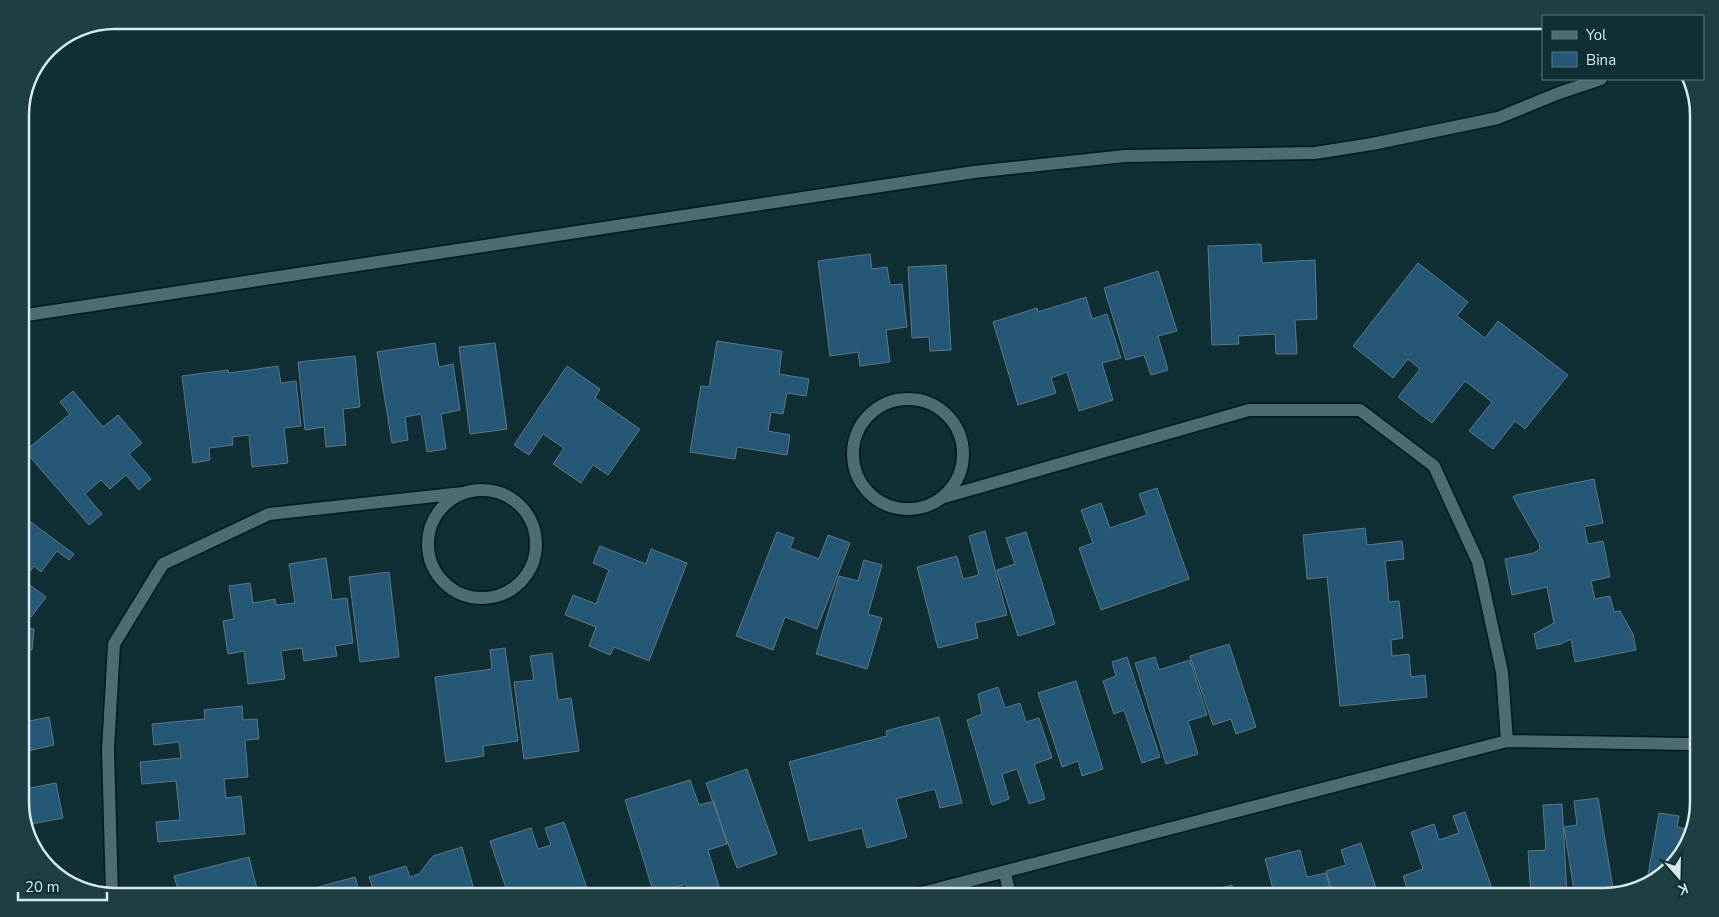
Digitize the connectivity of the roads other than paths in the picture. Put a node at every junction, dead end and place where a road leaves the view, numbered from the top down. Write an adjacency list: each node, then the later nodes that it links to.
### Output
1 (1598, 80): 2 (lane)
2 (29, 315)
3 (463, 493): 3 (lane); 8 (lane)
4 (944, 497): 4 (lane); 5 (lane)
5 (1507, 741): 6 (lane); 7 (lane)
6 (1690, 744)
7 (1005, 872): 9 (lane); 10 (lane)
8 (112, 888)
9 (942, 888)
10 (1008, 888)

